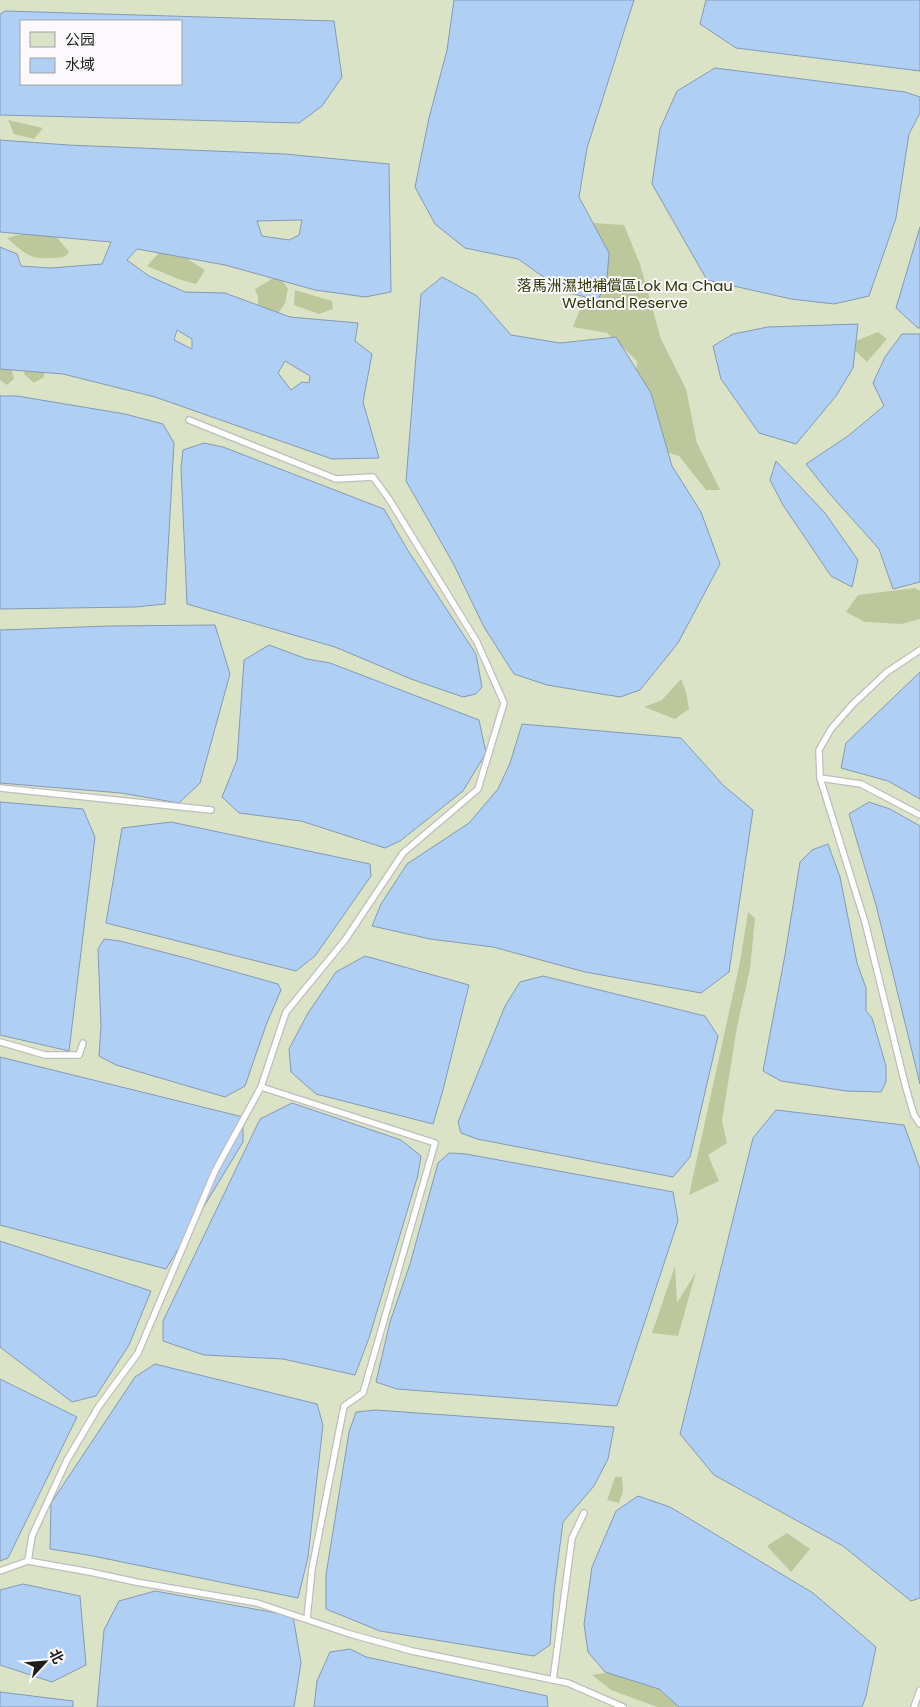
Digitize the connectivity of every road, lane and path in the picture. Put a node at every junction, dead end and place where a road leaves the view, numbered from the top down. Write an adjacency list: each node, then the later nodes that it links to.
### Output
1 (189, 420): 9 (lane)
2 (920, 650): 3 (lane)
3 (820, 778): 6 (lane); 10 (lane)
4 (0, 788): 5 (lane)
5 (212, 810)
6 (920, 815)
7 (0, 1042): 8 (lane)
8 (83, 1043)
9 (261, 1087): 12 (lane); 14 (lane)
10 (920, 1124)
11 (584, 1513): 15 (lane)
12 (28, 1561): 13 (lane); 14 (lane)
13 (0, 1571)
14 (307, 1619): 15 (lane)
15 (553, 1680): 17 (lane)
16 (920, 1690): 18 (lane)
17 (623, 1707)
18 (914, 1707)

